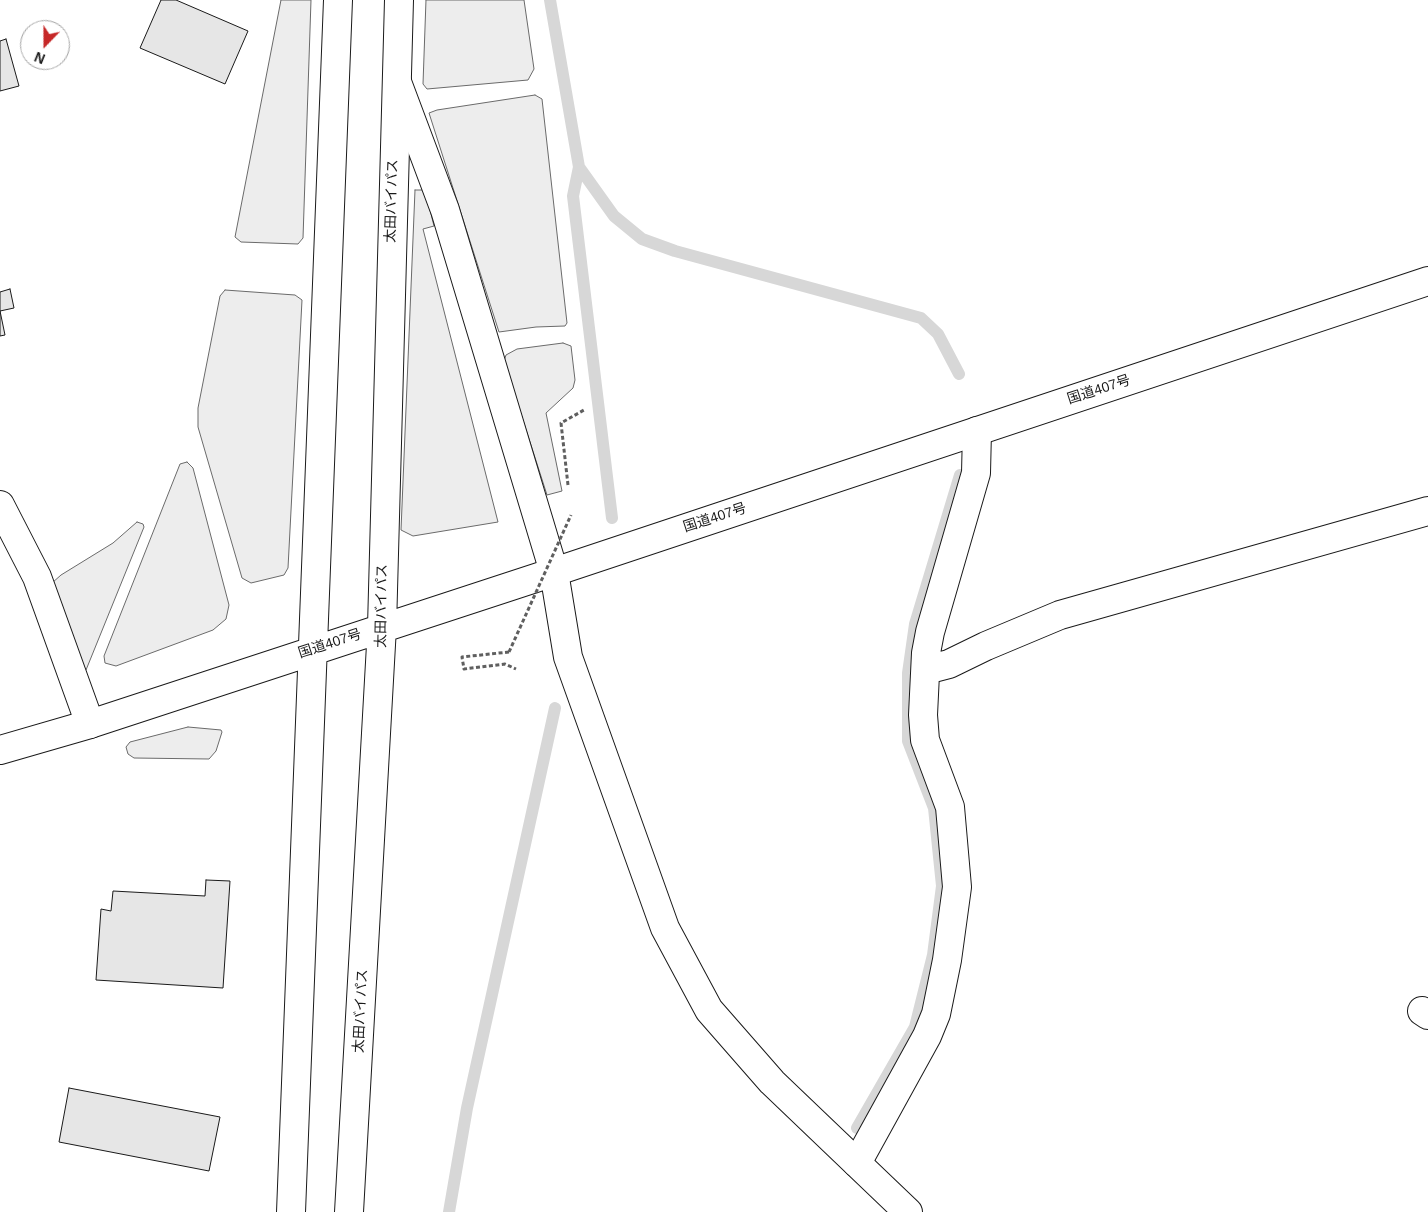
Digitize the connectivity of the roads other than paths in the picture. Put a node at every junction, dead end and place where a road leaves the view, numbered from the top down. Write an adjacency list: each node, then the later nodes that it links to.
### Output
1 (338, 0): 10 (main road)
2 (399, 0): 3 (main road, 太田バイパス)
3 (396, 80): 8 (main road); 9 (main road, 太田バイパス)
4 (1428, 281): 5 (main road, 国道407号)
5 (977, 431): 8 (main road, 国道407号); 11 (main road)
6 (0, 505): 12 (main road)
7 (1428, 511): 11 (main road)
8 (554, 572): 9 (main road, 国道407号); 14 (main road)
9 (382, 626): 10 (main road, 国道407号); 16 (main road, 太田バイパス)
10 (311, 650): 12 (main road, 国道407号); 15 (main road)
11 (926, 670): 14 (main road)
12 (90, 724): 13 (main road, 国道407号)
13 (0, 750)
14 (857, 1163): 17 (main road)
15 (291, 1212)
16 (349, 1212)
17 (908, 1212)

